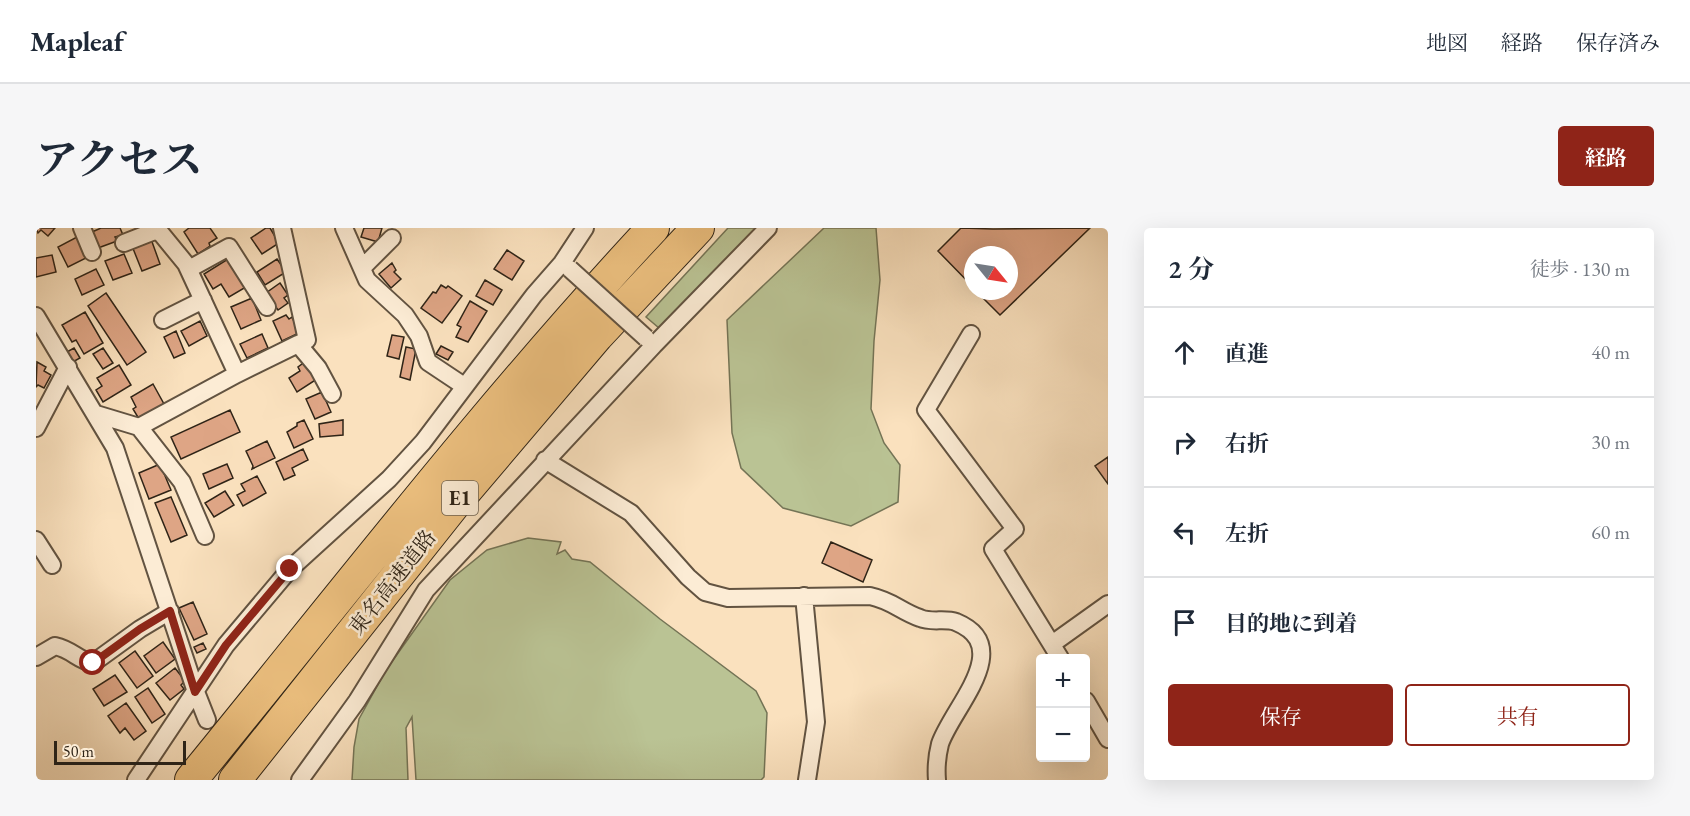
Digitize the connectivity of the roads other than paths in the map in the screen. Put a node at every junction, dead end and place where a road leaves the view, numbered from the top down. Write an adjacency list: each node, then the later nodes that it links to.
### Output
1 (82, 228): 11 (street)
2 (282, 228): 21 (street)
3 (344, 228): 13 (street)
4 (585, 228): 12 (street)
5 (653, 228): 44 (highway, 東名高速道路 / E1)
6 (699, 228): 45 (highway, 東名高速道路 / E1)
7 (768, 228): 20 (street)
8 (155, 229): 10 (street); 14 (street)
9 (392, 238): 13 (street)
10 (124, 243)
11 (92, 252)
12 (566, 266): 20 (street, bridge); 24 (street)
13 (362, 268): 24 (street)
14 (189, 269): 15 (street); 16 (street)
15 (203, 300): 18 (street); 23 (street)
16 (267, 307)
17 (36, 316): 22 (street)
18 (163, 320)
19 (971, 334): 37 (street)
20 (650, 342): 30 (street)
21 (298, 344): 23 (street); 25 (street)
22 (68, 367): 26 (street); 27 (street)
23 (237, 374): 28 (street)
24 (464, 386): 39 (street)
25 (332, 394)
26 (42, 402): 29 (street)
27 (96, 414): 28 (street); 36 (street)
28 (139, 427): 31 (street)
29 (36, 428)
30 (545, 460): 34 (street); 46 (street)
31 (205, 536)
32 (36, 540): 33 (street)
33 (52, 565)
34 (804, 597): 47 (street); 48 (street)
35 (1108, 604): 37 (street)
36 (170, 611): 38 (street); 39 (street)
37 (1056, 651)
38 (36, 657)
39 (195, 692): 41 (street); 43 (street)
40 (1090, 708): 42 (street)
41 (207, 720)
42 (1108, 739)
43 (136, 780)
44 (191, 780)
45 (235, 780)
46 (300, 780)
47 (807, 780)
48 (937, 780)

